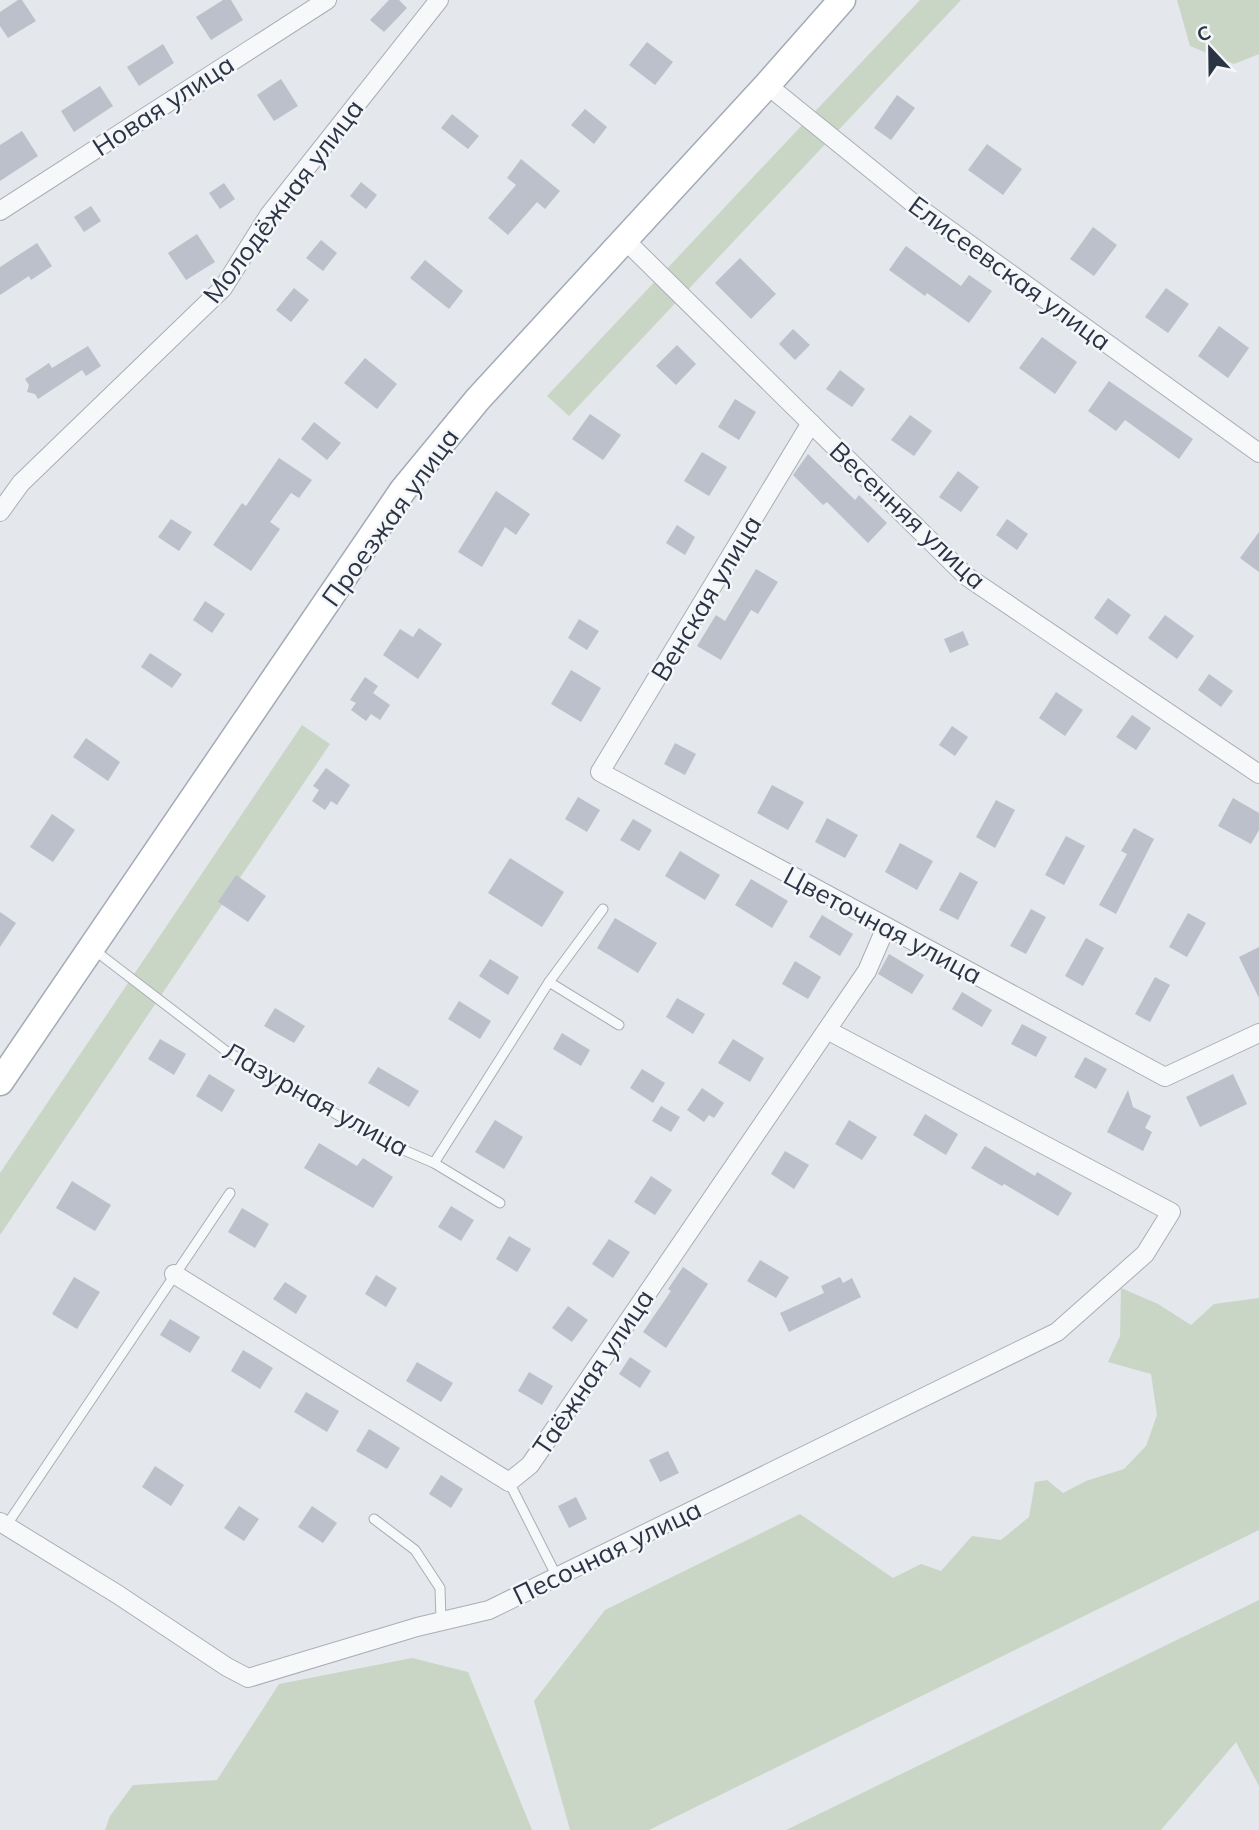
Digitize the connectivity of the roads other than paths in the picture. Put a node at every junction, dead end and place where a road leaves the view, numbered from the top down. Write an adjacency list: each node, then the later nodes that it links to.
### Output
1 (327, 0): 5 (street, Новая улица)
2 (439, 0): 9 (street, Молодёжная улица)
3 (842, 0): 4 (main road, Проезжая улица)
4 (767, 85): 6 (main road, Проезжая улица); 8 (street, Елисеевская улица)
5 (0, 211)
6 (625, 240): 7 (street, Весенняя улица); 14 (main road, Проезжая улица)
7 (811, 423): 10 (street, Венская улица); 11 (street, Весенняя улица)
8 (1259, 453)
9 (0, 512)
10 (600, 772): 13 (street, Цветочная улица)
11 (1259, 774)
12 (603, 909): 15 (lane, Лазурная улица)
13 (886, 928): 17 (street, Таёжная улица); 18 (street, Цветочная улица)
14 (91, 948): 19 (main road, Проезжая улица); 20 (lane, Лазурная улица)
15 (549, 982): 16 (lane); 20 (lane, Лазурная улица)
16 (619, 1025)
17 (827, 1030): 24 (street, Таёжная улица); 27 (street, Песочная улица)
18 (1259, 1033)
19 (0, 1082)
20 (434, 1163): 22 (lane)
21 (230, 1192): 23 (lane)
22 (500, 1203)
23 (174, 1274): 24 (street); 26 (lane)
24 (509, 1482): 27 (lane)
25 (374, 1519): 28 (lane)
26 (3, 1524): 28 (street, Песочная улица)
27 (557, 1577): 28 (street, Песочная улица)
28 (441, 1621)

